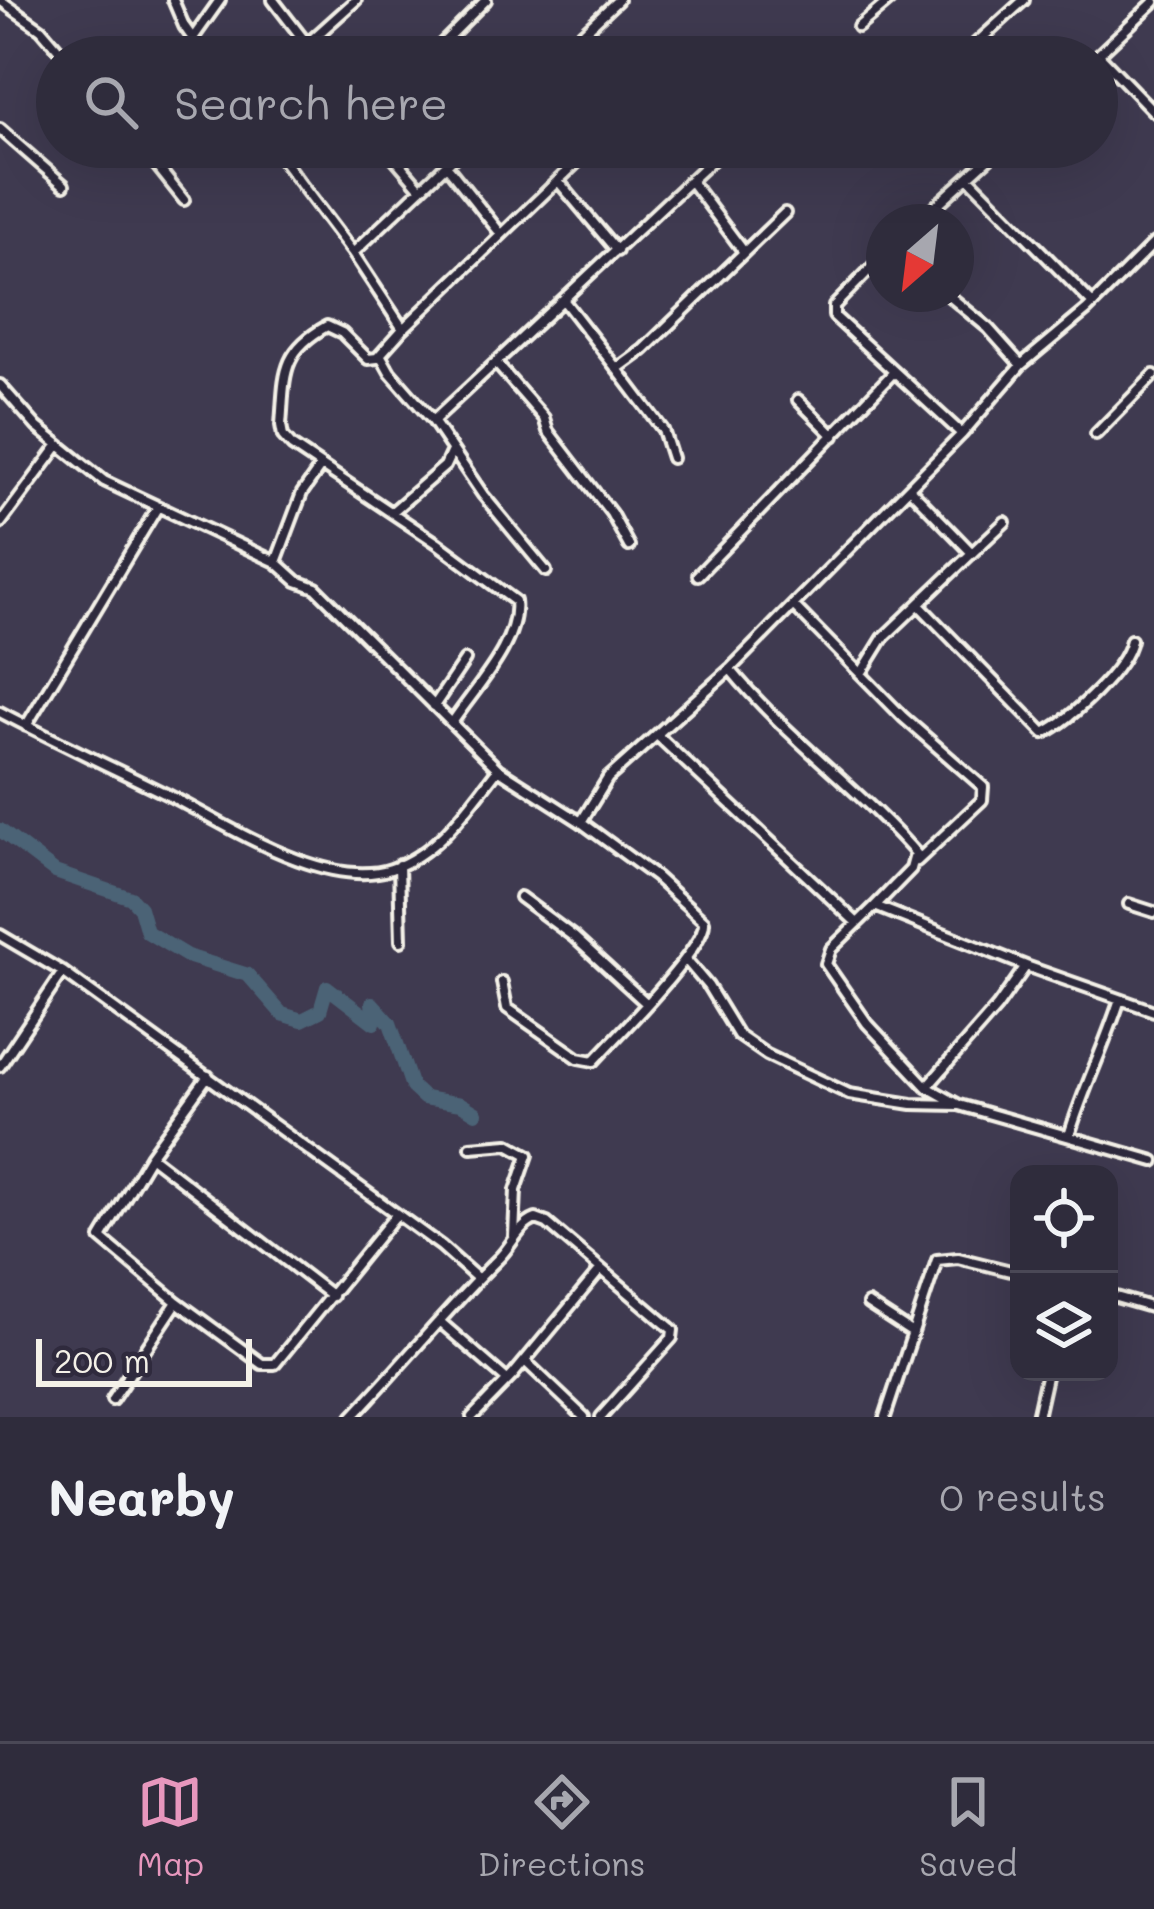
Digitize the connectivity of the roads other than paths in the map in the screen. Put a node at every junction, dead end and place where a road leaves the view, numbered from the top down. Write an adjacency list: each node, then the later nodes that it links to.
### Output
1 (0, 0): 12 (street)
2 (24, 0): 12 (street)
3 (173, 0): 15 (street)
4 (220, 0): 16 (street)
5 (273, 0): 17 (street)
6 (356, 0): 18 (street)
7 (486, 0): 19 (street)
8 (619, 0): 20 (street)
9 (890, 0): 13 (street)
10 (1024, 0): 21 (street)
11 (1154, 2): 22 (street)
12 (16, 10): 14 (street)
13 (858, 27)
14 (47, 36)
15 (191, 36)
16 (195, 36)
17 (301, 36)
18 (316, 36)
19 (450, 36)
20 (580, 36)
21 (984, 36)
22 (1118, 37)
23 (1118, 76): 24 (street)
24 (1154, 112)
25 (0, 129): 26 (street)
26 (36, 160)
27 (45, 168): 39 (street)
28 (159, 168): 41 (street)
29 (289, 168): 47 (street)
30 (403, 168): 40 (street)
31 (443, 168): 40 (street)
32 (448, 168): 44 (street)
33 (572, 168): 38 (street)
34 (703, 168): 37 (street)
35 (978, 168): 36 (street)
36 (968, 177): 42 (street); 51 (street)
37 (690, 180): 46 (street); 48 (street)
38 (559, 182): 44 (street); 46 (street)
39 (64, 185)
40 (421, 189): 47 (street)
41 (184, 200)
42 (938, 204)
43 (785, 213): 48 (street)
44 (501, 234): 53 (street)
45 (1154, 243): 51 (street)
46 (617, 251): 50 (street)
47 (353, 253): 53 (street)
48 (744, 253): 57 (street)
49 (866, 273): 58 (street)
50 (565, 301): 55 (street); 57 (street)
51 (1094, 304): 56 (street)
52 (969, 312): 56 (street)
53 (403, 329): 54 (street)
54 (381, 356): 62 (street); 69 (street)
55 (496, 363): 62 (street); 75 (street)
56 (1021, 365): 63 (street)
57 (617, 369): 68 (street)
58 (893, 373): 63 (street); 65 (street)
59 (1154, 375): 64 (street)
60 (0, 385): 66 (street)
61 (798, 400): 65 (street)
62 (434, 421): 67 (street)
63 (962, 434): 70 (street)
64 (1096, 434)
65 (834, 436): 79 (street)
66 (58, 446): 71 (street); 74 (street)
67 (452, 451): 72 (street); 78 (street)
68 (672, 458)
69 (321, 466): 72 (street); 77 (street)
70 (910, 488): 76 (street); 80 (street)
71 (158, 508): 77 (street); 89 (street)
72 (392, 512): 88 (street)
73 (1005, 522): 76 (street)
74 (0, 524)
75 (629, 545)
76 (972, 553): 81 (street)
77 (276, 562): 86 (street)
78 (546, 571)
79 (698, 575)
80 (794, 606): 84 (street); 85 (street)
81 (920, 606): 82 (street); 85 (street)
82 (1130, 640)
83 (465, 660): 86 (street)
84 (730, 669): 90 (street); 94 (street)
85 (862, 672): 94 (street)
86 (434, 706): 88 (street)
87 (0, 712): 89 (street)
88 (452, 723): 91 (street)
89 (26, 726): 93 (street)
90 (659, 736): 92 (street); 99 (street)
91 (498, 769): 92 (street); 93 (street)
92 (581, 822): 102 (street)
93 (399, 865): 101 (street)
94 (913, 865): 97 (street)
95 (520, 897): 107 (street)
96 (1129, 904): 98 (street)
97 (875, 906): 99 (street); 103 (street)
98 (1154, 912)
99 (857, 923): 113 (street)
100 (0, 935): 104 (street)
101 (401, 941)
102 (686, 960): 107 (street); 114 (street)
103 (1026, 966): 106 (street); 113 (street)
104 (63, 972): 110 (street); 112 (street)
105 (502, 982): 107 (street)
106 (1120, 999): 108 (street); 115 (street)
107 (646, 1003)
108 (1154, 1012)
109 (0, 1039): 110 (street)
110 (14, 1047): 111 (street)
111 (0, 1066)
112 (208, 1076): 117 (street); 119 (street)
113 (927, 1087): 114 (street)
114 (959, 1105): 115 (street)
115 (1069, 1136): 118 (street)
116 (471, 1147): 120 (street)
117 (150, 1156): 124 (street); 126 (street)
118 (1154, 1160)
119 (396, 1215): 123 (street); 124 (street)
120 (514, 1237): 121 (street); 123 (street)
121 (600, 1270): 131 (street); 138 (street)
122 (1010, 1271): 130 (street)
123 (477, 1278): 129 (street)
124 (332, 1296): 126 (street)
125 (1118, 1298): 128 (street)
126 (177, 1302): 134 (street)
127 (868, 1304): 130 (street)
128 (1154, 1308)
129 (439, 1321): 132 (street); 135 (street)
130 (911, 1332): 139 (street)
131 (525, 1361): 132 (street); 137 (street)
132 (507, 1380): 136 (street)
133 (1045, 1381): 140 (street)
134 (112, 1400)
135 (352, 1417)
136 (472, 1417)
137 (584, 1417)
138 (601, 1417)
139 (885, 1417)
140 (1037, 1417)

